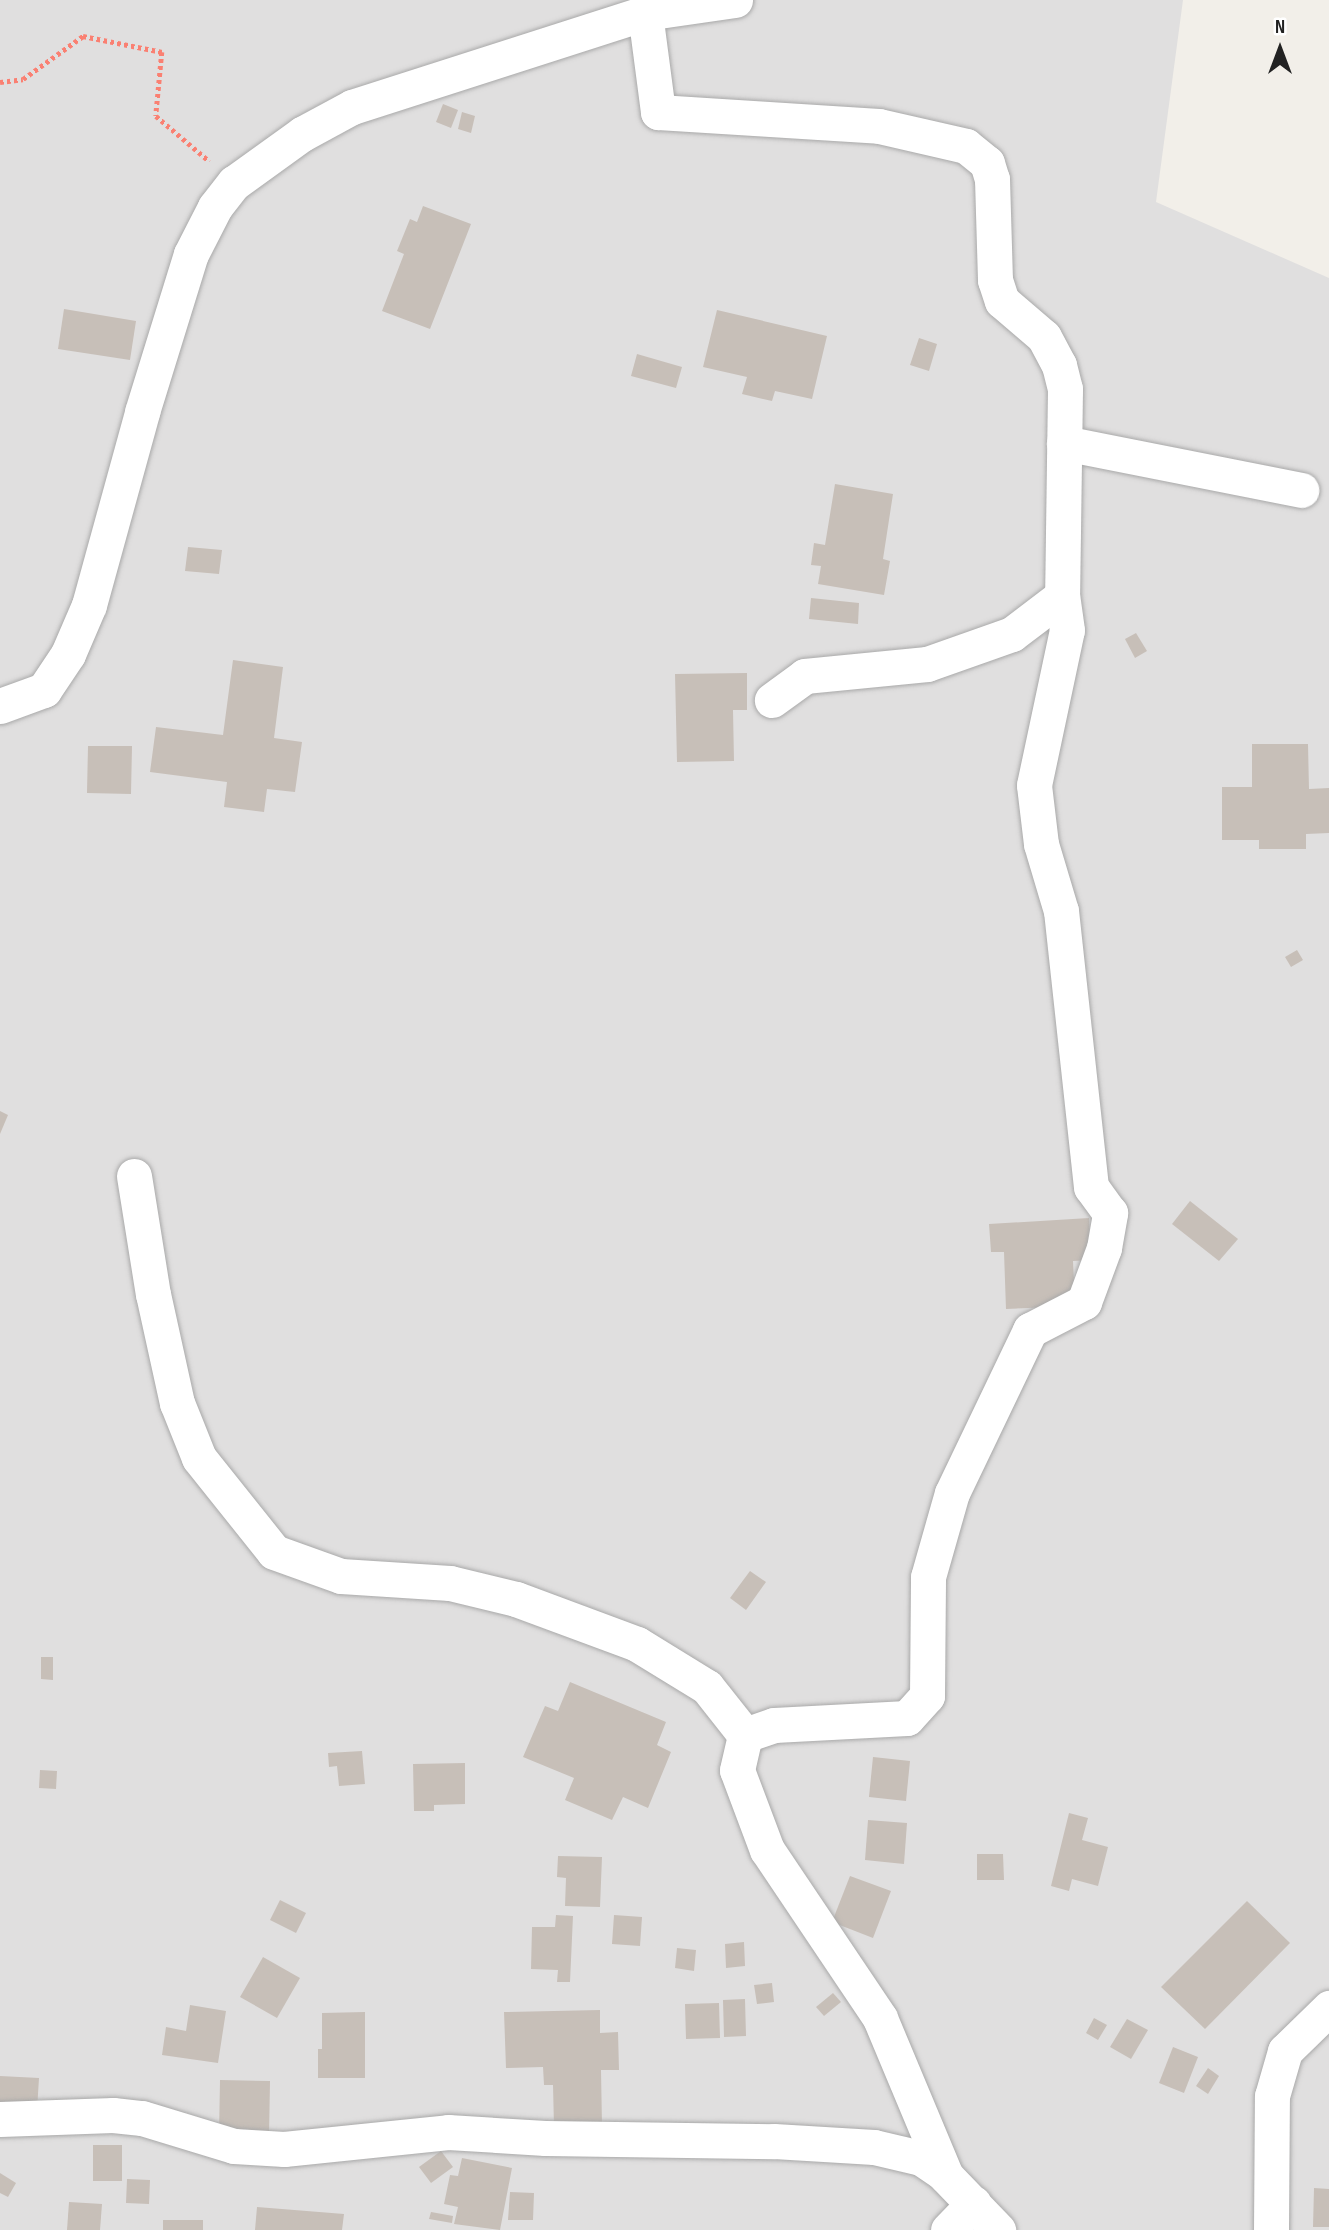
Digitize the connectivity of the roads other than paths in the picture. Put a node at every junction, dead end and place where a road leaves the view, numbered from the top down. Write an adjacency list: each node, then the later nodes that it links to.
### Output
1 (734, 0): 2 (street)
2 (646, 7): 3 (street); 7 (street)
3 (1064, 443): 4 (street); 5 (street)
4 (1301, 490)
5 (1062, 596): 6 (street); 9 (street)
6 (772, 699)
7 (0, 706)
8 (134, 1176): 9 (street)
9 (745, 1735): 12 (street)
10 (1329, 2007): 16 (street)
11 (0, 2119): 12 (street)
12 (946, 2176): 13 (street)
13 (974, 2203): 14 (street); 15 (street)
14 (948, 2230)
15 (998, 2230)
16 (1272, 2230)

